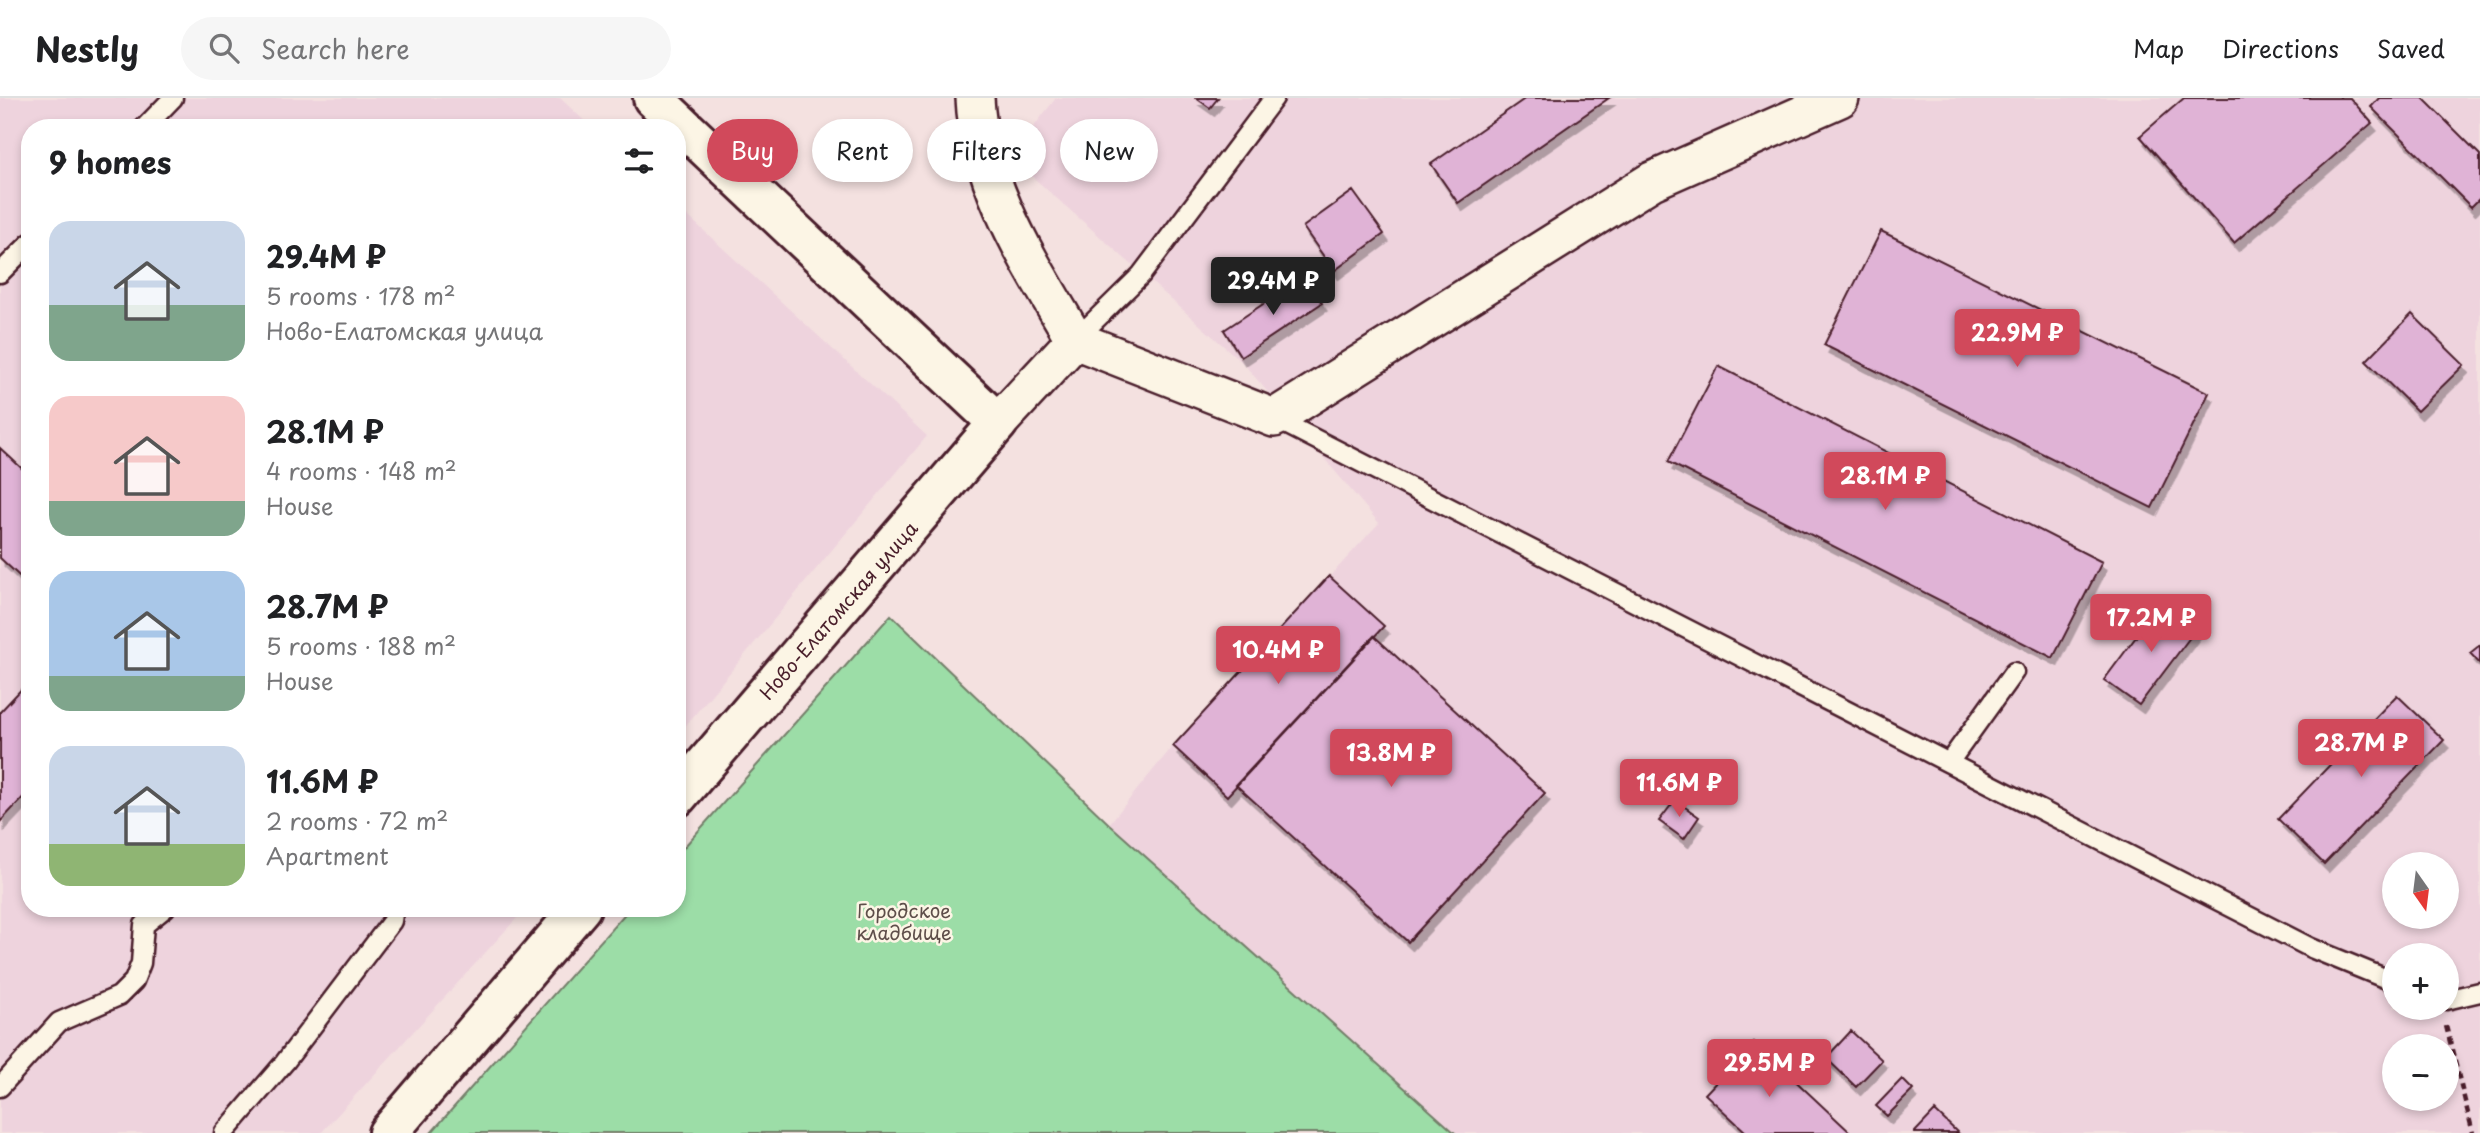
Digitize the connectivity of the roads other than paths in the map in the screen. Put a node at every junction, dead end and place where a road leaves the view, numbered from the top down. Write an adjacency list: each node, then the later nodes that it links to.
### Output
1 (173, 98): 6 (lane)
2 (653, 98): 7 (street)
3 (975, 98): 11 (street)
4 (1274, 98): 11 (lane)
5 (1840, 98): 12 (street)
6 (153, 119)
7 (675, 119)
8 (686, 129): 13 (street)
9 (21, 252): 10 (lane)
10 (0, 273)
11 (1075, 340): 12 (street); 13 (street)
12 (1274, 418): 15 (lane)
13 (998, 423): 16 (street, Ново-Елатомская улица)
14 (2014, 672): 15 (lane)
15 (1950, 761): 20 (lane)
16 (686, 787)
17 (154, 917): 23 (lane)
18 (393, 917): 24 (lane)
19 (573, 917): 25 (street)
20 (2382, 977)
21 (2480, 992): 22 (lane)
22 (2459, 997)
23 (0, 1087)
24 (224, 1133)
25 (388, 1133)

